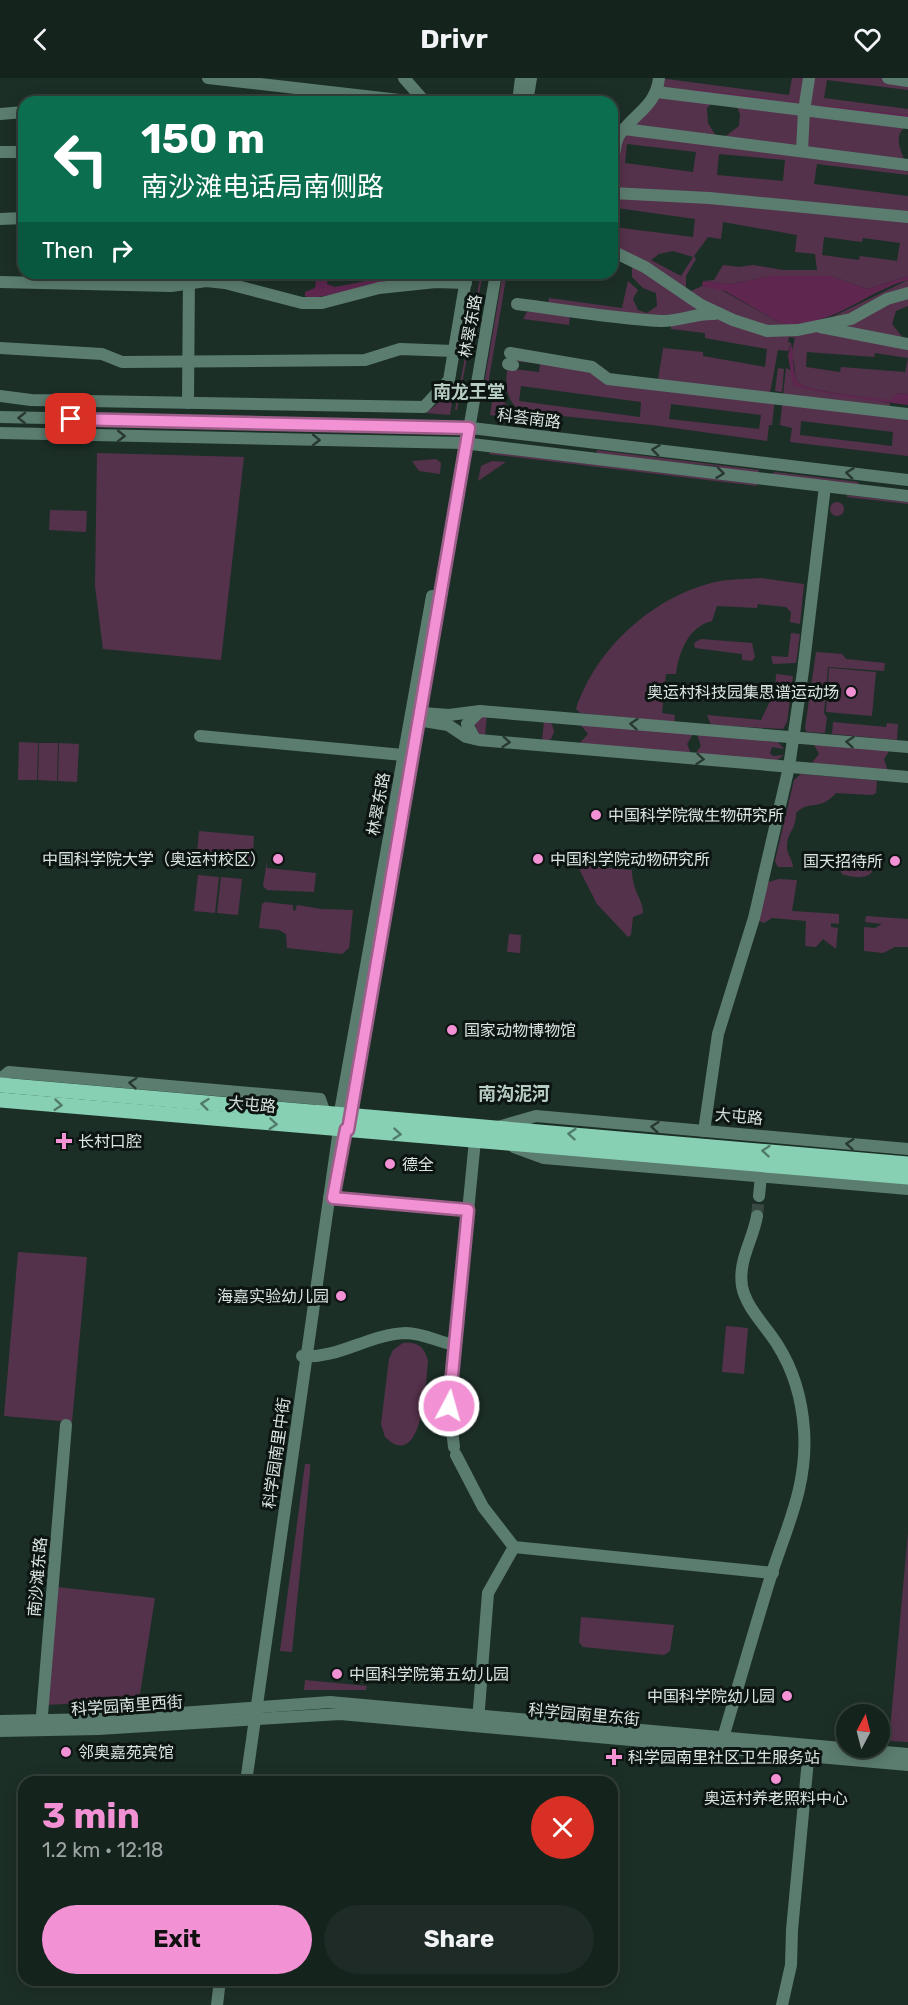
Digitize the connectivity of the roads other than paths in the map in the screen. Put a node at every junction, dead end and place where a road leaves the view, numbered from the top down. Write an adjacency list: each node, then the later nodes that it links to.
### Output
1 (208, 78): 10 (street)
2 (404, 78): 11 (street)
3 (521, 78): 12 (street)
4 (531, 78): 13 (street)
5 (659, 78): 9 (street)
6 (809, 78): 14 (street)
7 (888, 78): 8 (street)
8 (908, 81)
9 (657, 92): 14 (street); 18 (street)
10 (365, 96)
11 (420, 96)
12 (519, 96)
13 (527, 96)
14 (804, 111): 17 (street); 20 (street)
15 (18, 112): 16 (street)
16 (0, 114)
17 (908, 123)
18 (624, 129): 19 (street); 20 (street)
19 (618, 135)
20 (802, 150): 23 (street)
21 (0, 152): 22 (street)
22 (18, 152)
23 (908, 165)
24 (618, 193): 25 (street)
25 (908, 217)
26 (18, 218): 27 (street)
27 (0, 219)
28 (618, 254): 39 (street)
29 (186, 279): 36 (street)
30 (189, 279): 46 (street)
31 (198, 279): 32 (street)
32 (458, 279)
33 (466, 279): 43 (street)
34 (488, 279): 50 (street, 林翠东路)
35 (495, 279): 50 (street, 林翠东路)
36 (0, 282)
37 (908, 292): 40 (street)
38 (517, 304): 39 (street)
39 (720, 314): 40 (street)
40 (816, 326): 41 (street)
41 (908, 344)
42 (0, 348): 43 (street)
43 (454, 351): 46 (street)
44 (510, 361): 47 (street)
45 (0, 396): 46 (street)
46 (188, 403)
47 (908, 414)
48 (0, 417): 50 (street, 科荟南路, one-way to 48)
49 (0, 433): 50 (street, 科荟南路, one-way to 50)
50 (463, 436): 51 (street, 科荟南路, one-way to 50); 52 (street, 科荟南路, one-way to 52); 55 (street, 林翠东路)
51 (908, 480)
52 (825, 486): 53 (street, 科荟南路); 57 (street)
53 (908, 496)
54 (480, 711): 55 (street); 57 (street, one-way to 54); 58 (street)
55 (415, 715): 58 (street); 60 (street, 林翠东路); 66 (street, 林翠东路)
56 (200, 736): 60 (street)
57 (794, 738): 59 (street, one-way to 57); 61 (street)
58 (475, 739): 61 (street, one-way to 61)
59 (908, 747)
60 (404, 755): 66 (street, 林翠东路)
61 (789, 767): 62 (street); 68 (street)
62 (908, 777)
63 (0, 1079): 66 (street, one-way to 63)
64 (0, 1084): 66 (main road, 大屯路, one-way to 64)
65 (0, 1100): 66 (main road, 大屯路, one-way to 66)
66 (340, 1123): 67 (main road, 大屯路); 69 (main road, 大屯路, one-way to 69); 77 (street, 科学园南里中街); 81 (street)
67 (497, 1127): 68 (street, 大屯路, one-way to 67); 72 (main road, 大屯路, one-way to 67)
68 (704, 1131): 71 (street, 大屯路, one-way to 68)
69 (475, 1140): 70 (main road, 大屯路); 78 (street)
70 (501, 1143): 73 (street, 大屯路); 74 (main road, 大屯路)
71 (908, 1149)
72 (908, 1164)
73 (761, 1176): 75 (street, 大屯路); 76 (street)
74 (908, 1177)
75 (908, 1189)
76 (759, 1196)
77 (331, 1198): 78 (street); 81 (street, 科学园南里中街)
78 (468, 1210): 80 (street)
79 (757, 1216): 84 (street)
80 (455, 1345): 81 (street); 83 (street)
81 (306, 1356): 85 (street, 科学园南里中街)
82 (66, 1425): 89 (street, 南沙滩东路)
83 (514, 1547): 84 (street); 87 (street)
84 (773, 1573): 91 (street)
85 (255, 1712): 87 (street, 科学园南里东街); 89 (street, 科学园南里西街); 96 (street, 科学园南里中街)
86 (0, 1721): 89 (street)
87 (478, 1721): 91 (street, 科学园南里东街)
88 (0, 1726): 89 (street, 科学园南里西街)
89 (41, 1726): 90 (street)
90 (0, 1731)
91 (722, 1743): 92 (street, 科学园南里东街)
92 (809, 1751): 93 (street); 94 (street, 科学园南里东街); 95 (street); 99 (street)
93 (908, 1754)
94 (908, 1759)
95 (908, 1765)
96 (247, 1776)
97 (219, 1986): 98 (street)
98 (217, 2005)
99 (782, 2005)

